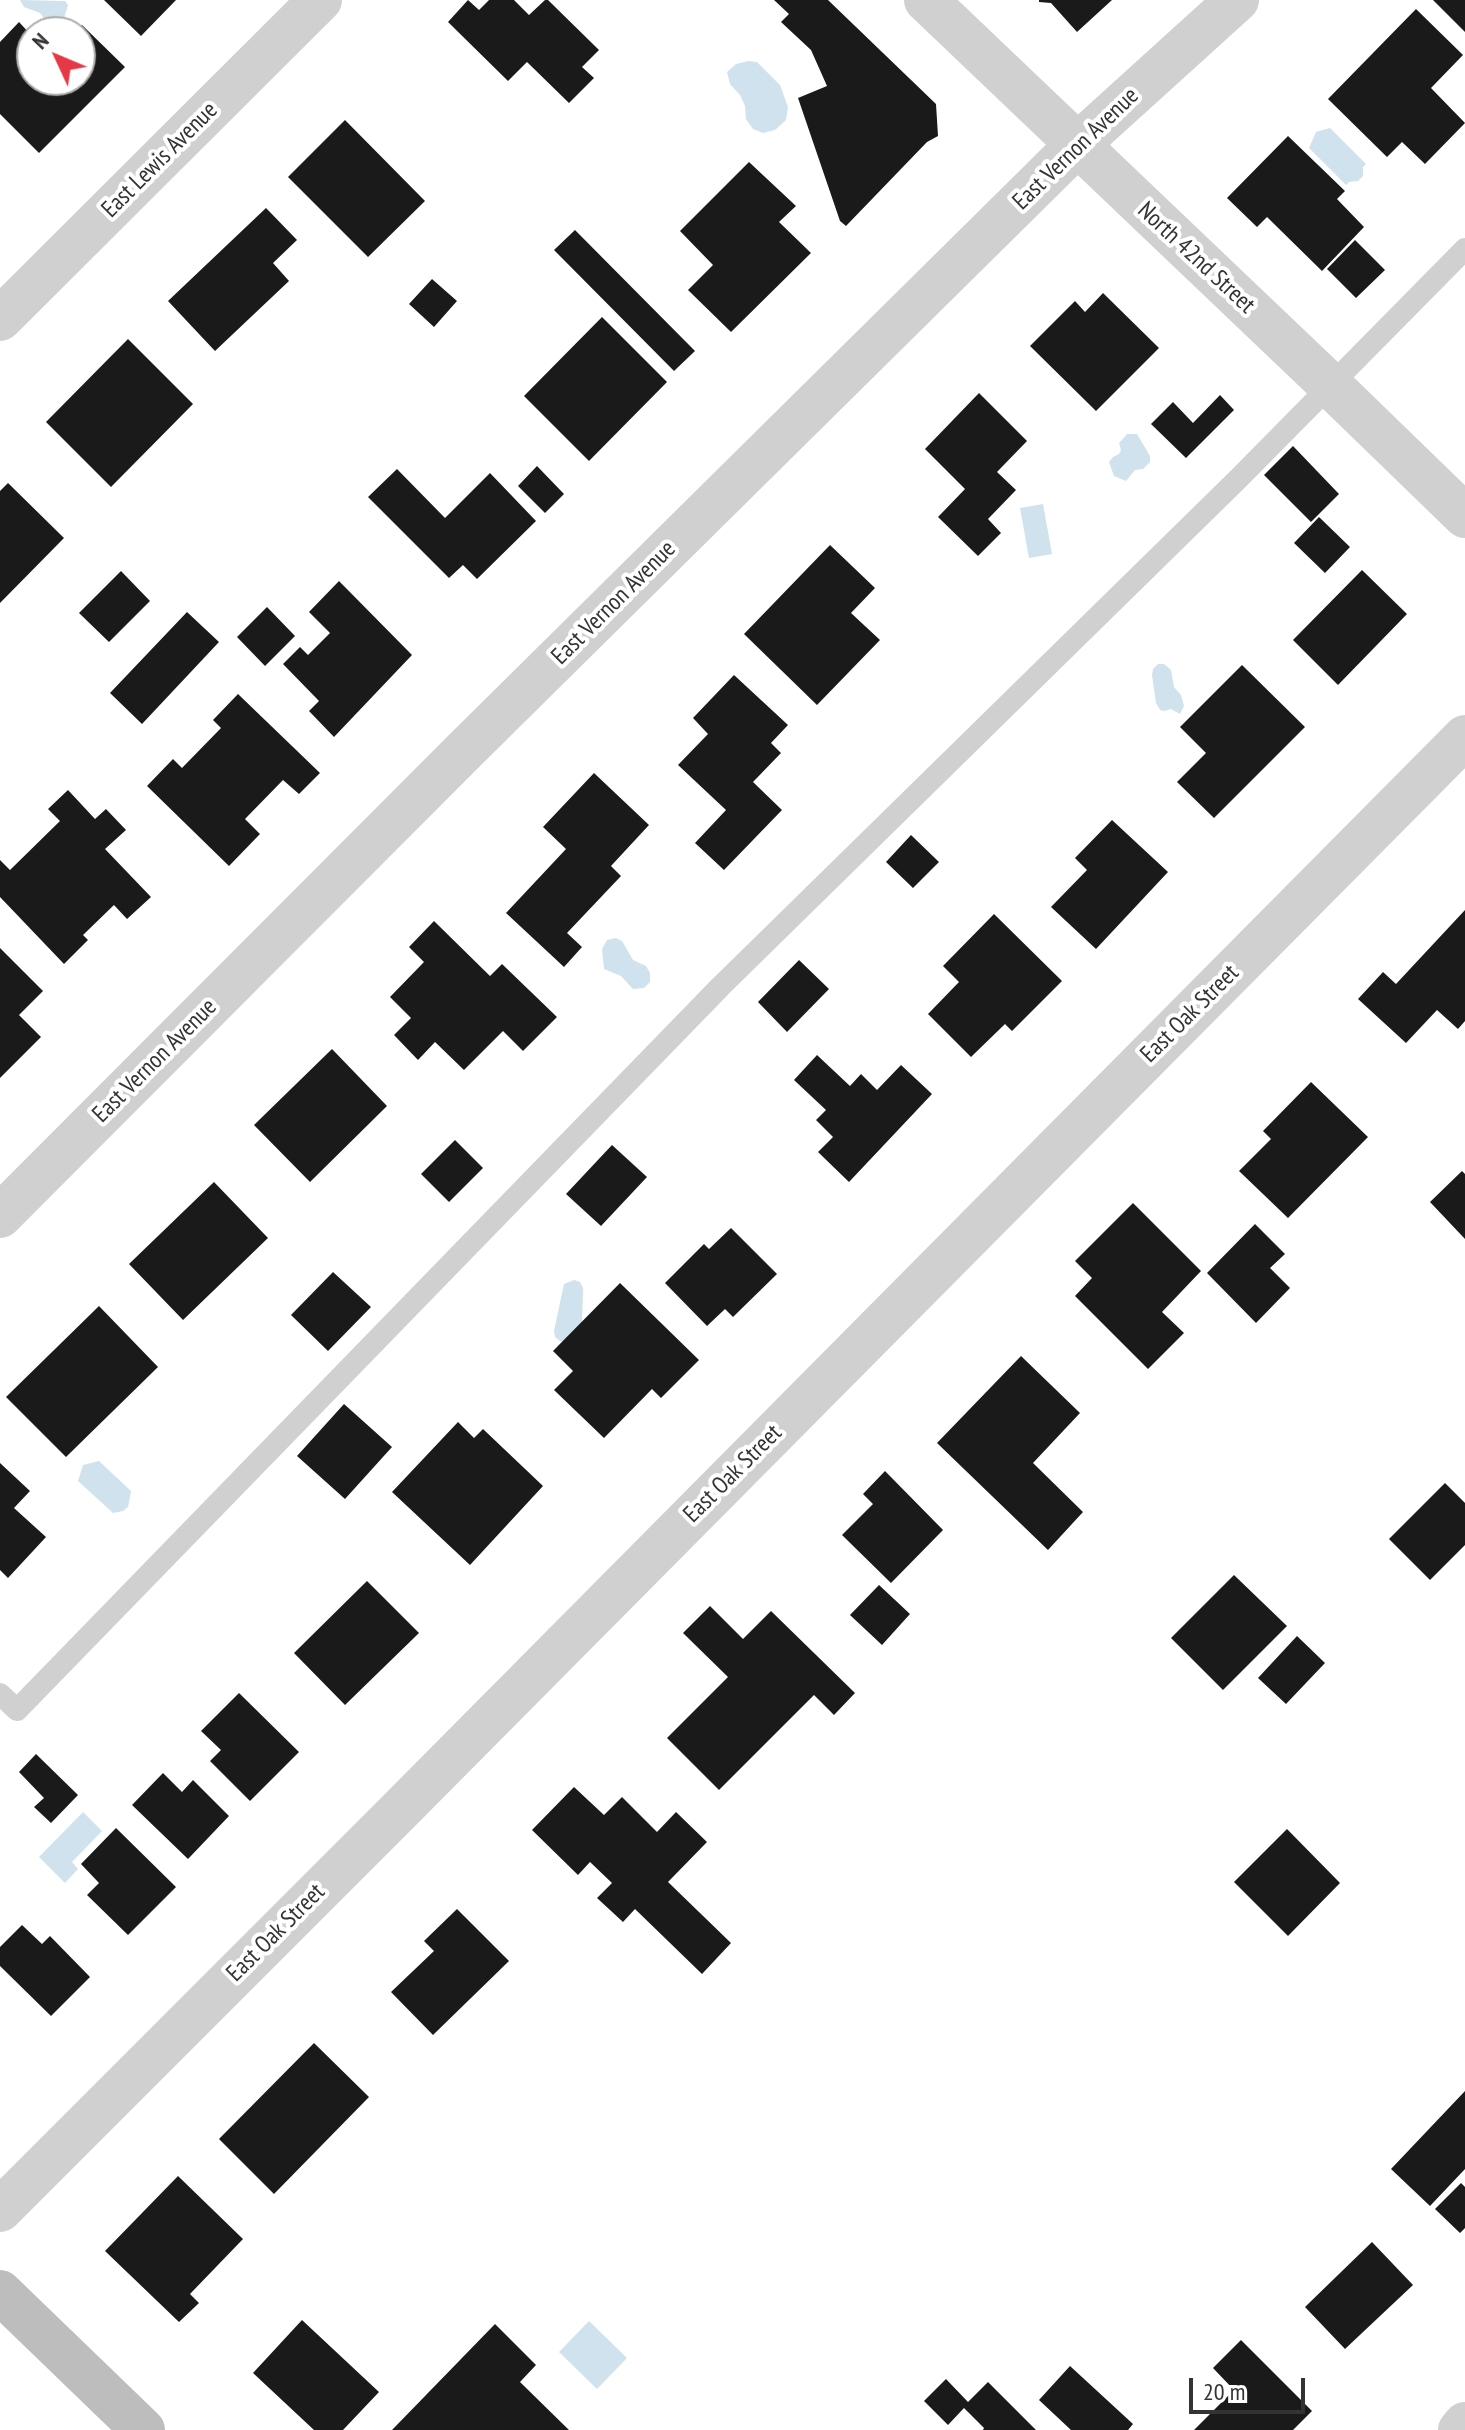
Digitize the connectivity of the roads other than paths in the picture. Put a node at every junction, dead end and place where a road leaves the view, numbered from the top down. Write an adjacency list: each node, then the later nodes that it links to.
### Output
1 (320, 0): 6 (street, East Lewis Avenue)
2 (926, 0): 4 (street, North 42nd Street)
3 (1237, 0): 4 (street, East Vernon Avenue)
4 (1077, 145): 7 (street, North 42nd Street); 10 (street, East Vernon Avenue)
5 (1465, 249): 7 (lane)
6 (0, 319)
7 (1330, 385): 8 (street, North 42nd Street); 11 (lane)
8 (1465, 516)
9 (1465, 737): 12 (street, East Oak Street)
10 (0, 1216)
11 (0, 1694)
12 (0, 2210)
13 (0, 2292): 15 (main road)
14 (1465, 2424): 16 (street)
15 (143, 2430)
16 (1460, 2430)

